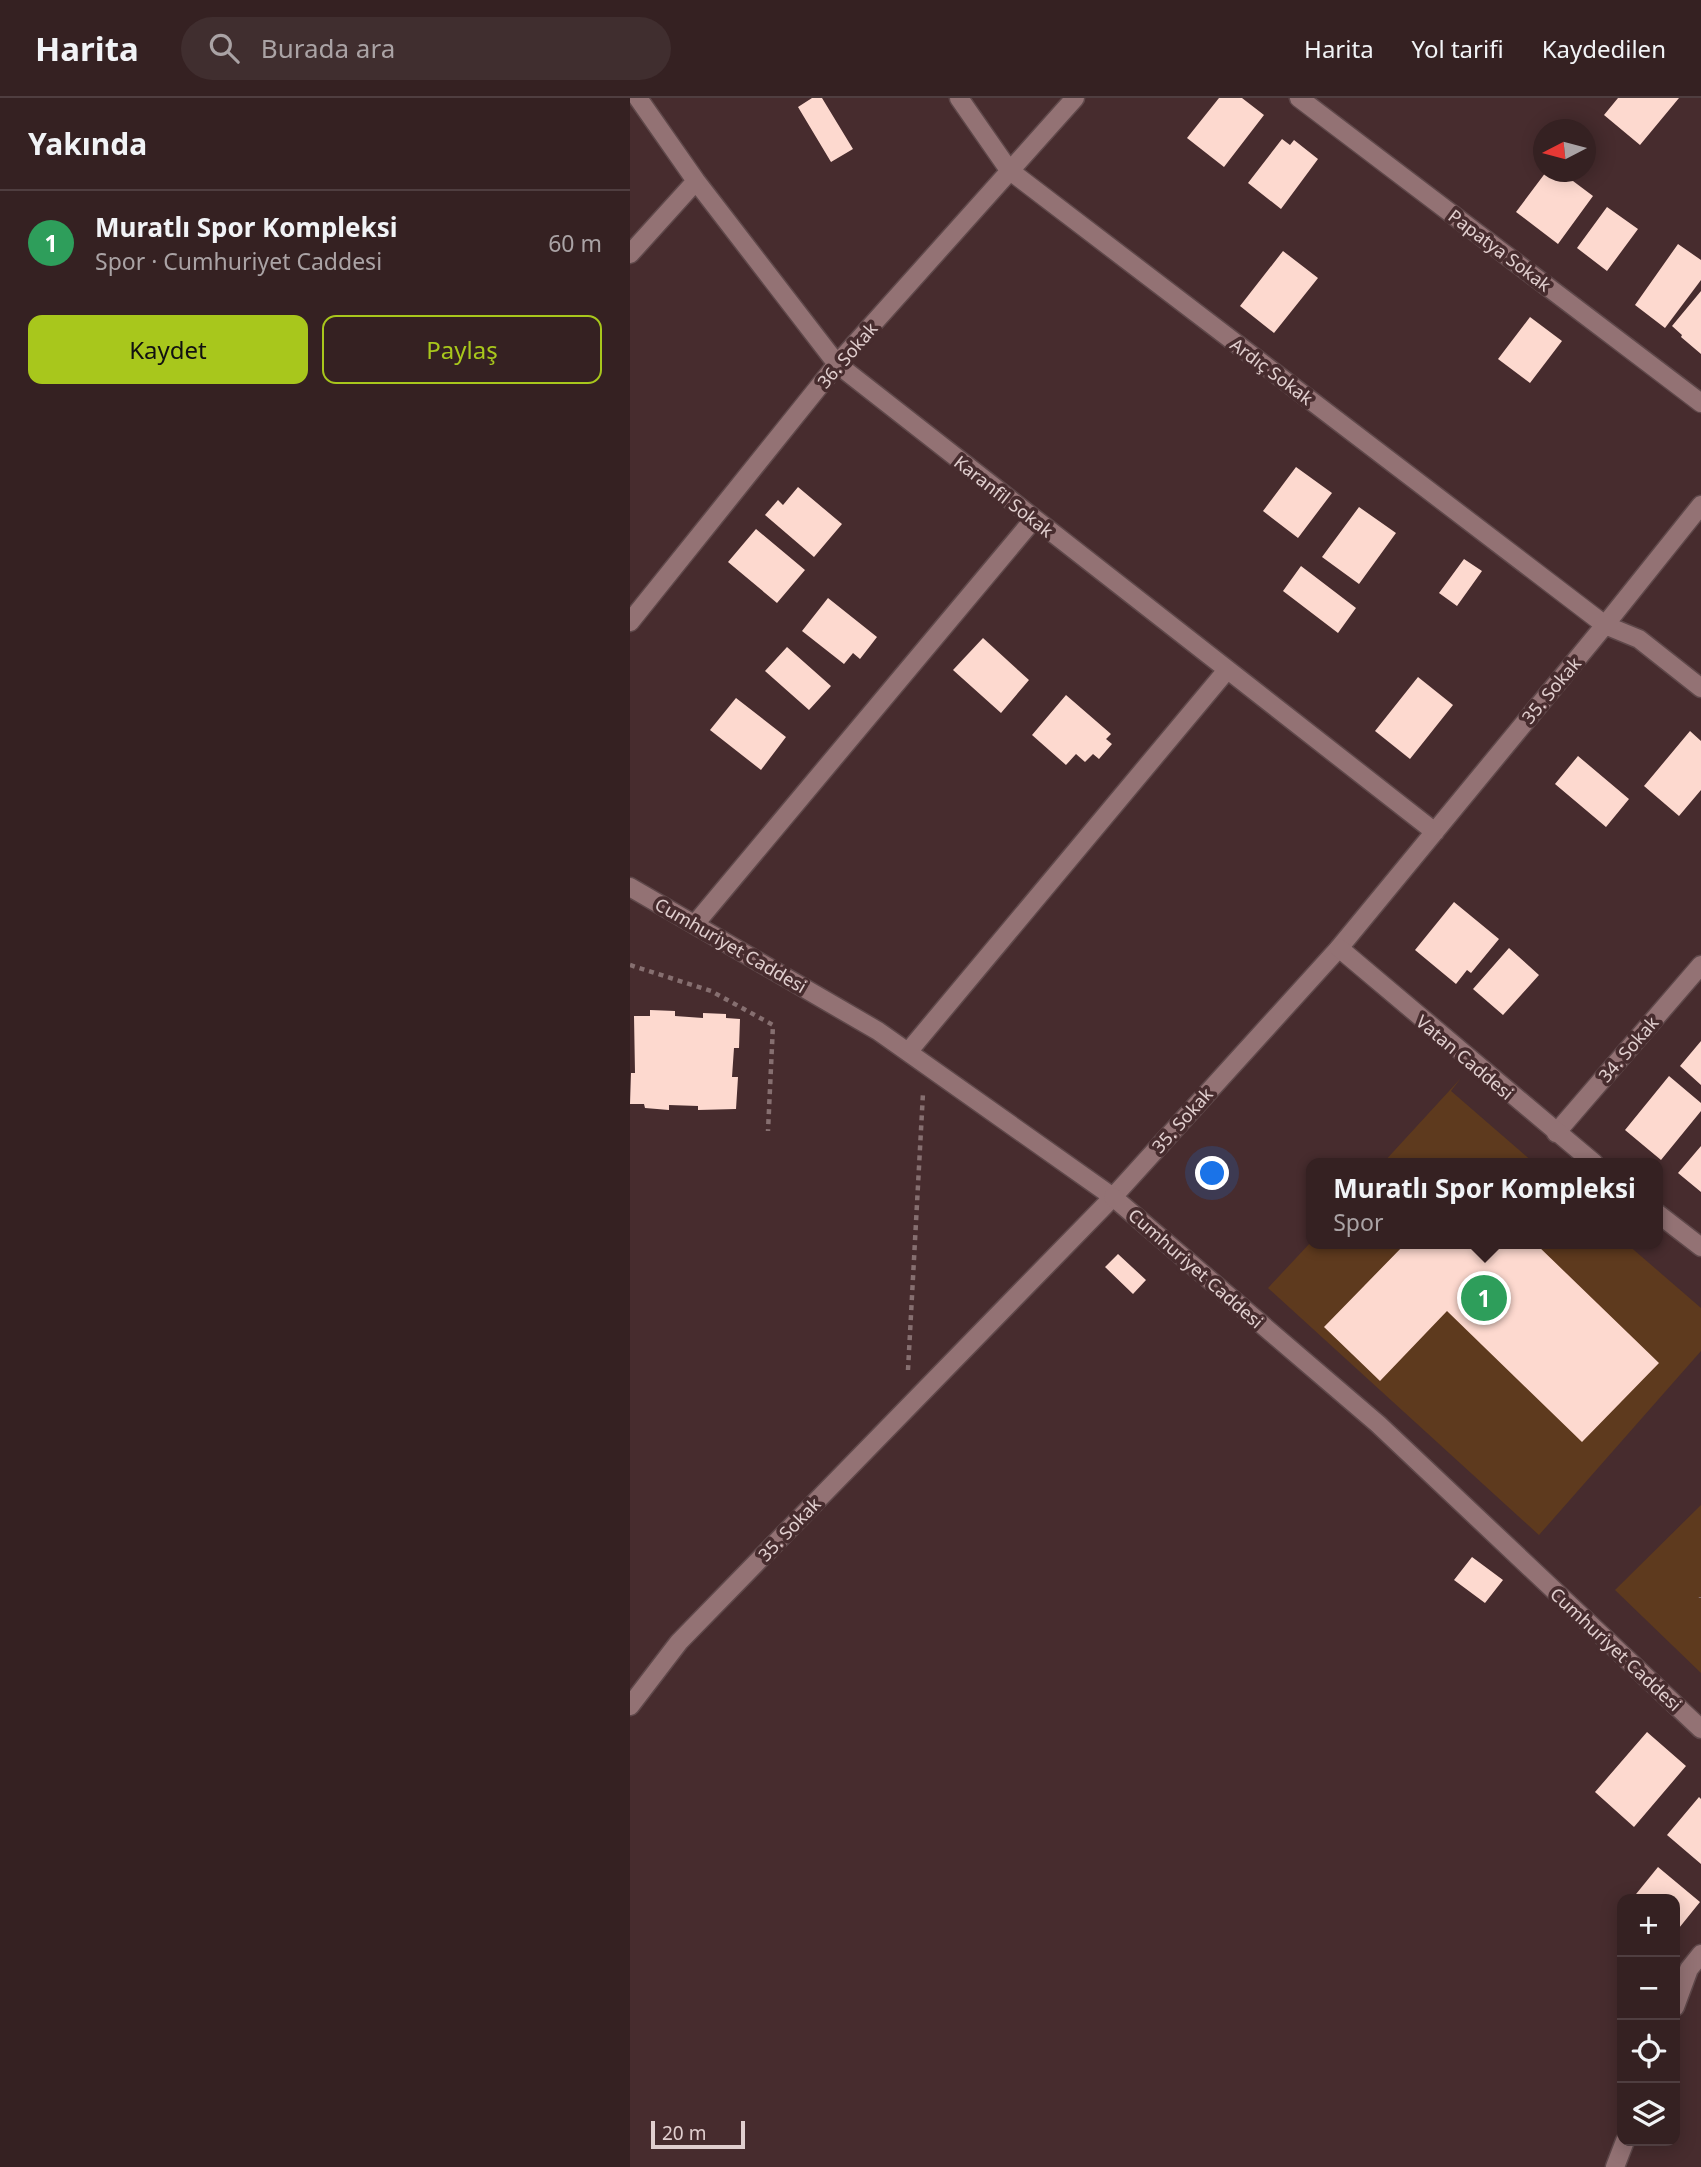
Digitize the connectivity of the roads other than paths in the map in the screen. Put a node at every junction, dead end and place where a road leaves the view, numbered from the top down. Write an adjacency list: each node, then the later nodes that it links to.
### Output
1 (638, 98): 6 (street, Karanfil Sokak)
2 (959, 98): 5 (street, Ardıç Sokak)
3 (1075, 98): 5 (street, 36. Sokak)
4 (1299, 98): 9 (street, Papatya Sokak)
5 (1009, 170): 8 (street, 36. Sokak); 13 (street, Ardıç Sokak)
6 (696, 181): 7 (street); 8 (street, Karanfil Sokak)
7 (630, 254)
8 (837, 365): 11 (street, Karanfil Sokak); 12 (street, 36. Sokak)
9 (1701, 402)
10 (1701, 505): 13 (street, 35. Sokak)
11 (1033, 520): 14 (street, Karanfil Sokak); 19 (street)
12 (630, 622)
13 (1605, 625): 15 (street, Ardıç Sokak); 16 (street, 35. Sokak)
14 (1227, 670): 16 (street, Karanfil Sokak); 22 (street)
15 (1701, 688)
16 (1435, 832): 20 (street, 35. Sokak)
17 (630, 887): 18 (street); 19 (street, Cumhuriyet Caddesi)
18 (630, 894)
19 (695, 924): 22 (street, Cumhuriyet Caddesi)
20 (1339, 948): 23 (street, Vatan Caddesi); 25 (street, 35. Sokak)
21 (1701, 965): 23 (street, 34. Sokak)
22 (908, 1052): 25 (street, Cumhuriyet Caddesi)
23 (1556, 1133): 24 (street, Vatan Caddesi)
24 (1588, 1158)
25 (1112, 1197): 28 (street, 35. Sokak); 29 (street, Cumhuriyet Caddesi)
26 (1663, 1218): 27 (street)
27 (1701, 1247)
28 (630, 1706)
29 (1701, 1729)
30 (1701, 1954): 31 (street)
31 (1680, 1993)
32 (1623, 2146): 33 (street)
33 (1615, 2167)

